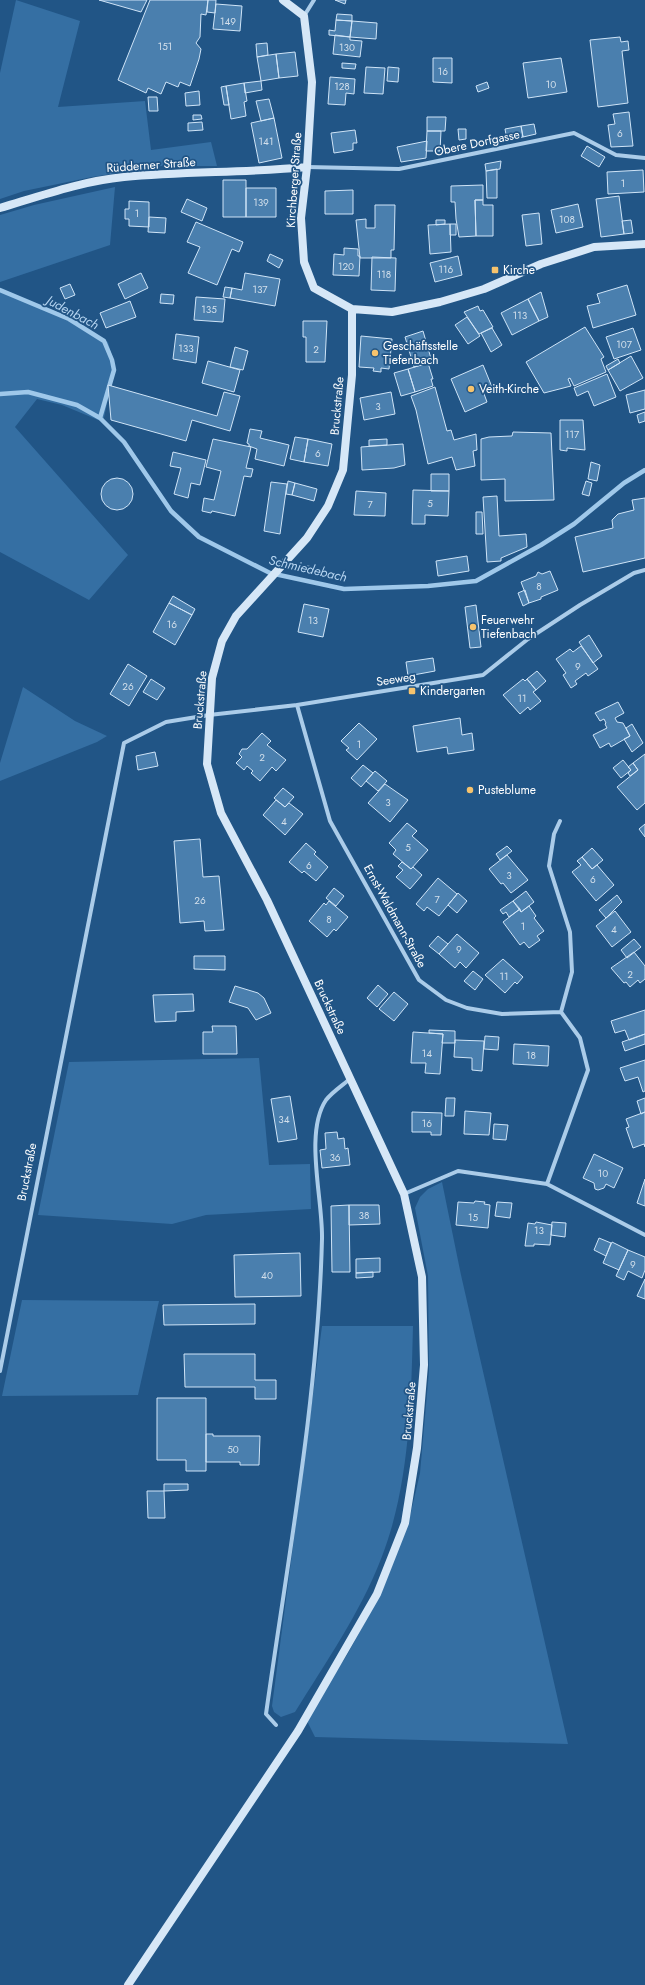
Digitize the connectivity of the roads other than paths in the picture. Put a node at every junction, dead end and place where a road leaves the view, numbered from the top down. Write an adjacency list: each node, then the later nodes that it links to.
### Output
1 (283, 0): 3 (street)
2 (314, 0): 3 (street)
3 (304, 16): 5 (street, Kirchberger Straße)
4 (645, 158): 5 (street, Obere Dorfgasse)
5 (307, 167): 6 (street, Rüdderner Straße); 8 (street, Kirchberger Straße)
6 (0, 208)
7 (645, 244): 8 (street, Kirchberger Straße)
8 (352, 309): 11 (street, Bruckstraße)
9 (645, 570): 10 (street, Seeweg)
10 (297, 705): 11 (street, Seeweg); 14 (street, Ernst-Waldmann-Straße)
11 (209, 715): 12 (street, Seeweg); 15 (street, Bruckstraße)
12 (124, 743): 19 (street, Bruckstraße)
13 (560, 821): 14 (street)
14 (560, 1012): 16 (street)
15 (351, 1078): 17 (street, Bruckstraße); 20 (street)
16 (547, 1184): 17 (street); 18 (street)
17 (404, 1194): 21 (street, Bruckstraße)
18 (645, 1235)
19 (0, 1371)
20 (276, 1725)
21 (128, 1985)

